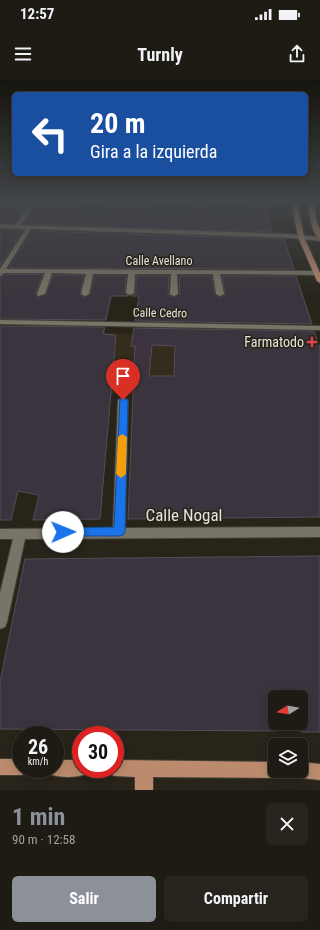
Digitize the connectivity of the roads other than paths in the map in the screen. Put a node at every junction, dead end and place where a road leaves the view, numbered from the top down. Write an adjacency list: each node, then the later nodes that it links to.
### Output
1 (25, 234): 7 (street)
2 (230, 234): 3 (street)
3 (301, 237): 4 (street); 11 (main road)
4 (320, 238)
5 (49, 271): 6 (street, Calle Avellano); 7 (street, Calle Avellano); 14 (street)
6 (90, 271): 8 (street, Calle Avellano); 15 (street)
7 (1, 272)
8 (132, 272): 9 (street, Calle Avellano); 13 (street)
9 (174, 272): 10 (street, Calle Avellano); 16 (street)
10 (216, 272): 11 (street, Calle Avellano); 17 (street)
11 (317, 273): 12 (main road)
12 (320, 280)
13 (130, 293)
14 (41, 294)
15 (85, 294)
16 (174, 294)
17 (220, 294)
18 (0, 322): 19 (street, Calle Cedro)
19 (320, 328)
20 (123, 400): 21 (street)
21 (119, 532): 22 (street, Calle Nogal); 23 (street, Calle Nogal)
22 (320, 532)
23 (20, 533): 24 (street, Calle Nogal); 25 (street)
24 (0, 534)
25 (0, 622)
26 (0, 767): 27 (main road)
27 (12, 767)
28 (124, 768): 29 (main road)
29 (144, 769): 30 (main road); 33 (main road)
30 (268, 770)
31 (308, 771): 32 (main road)
32 (320, 772)
33 (144, 790)

